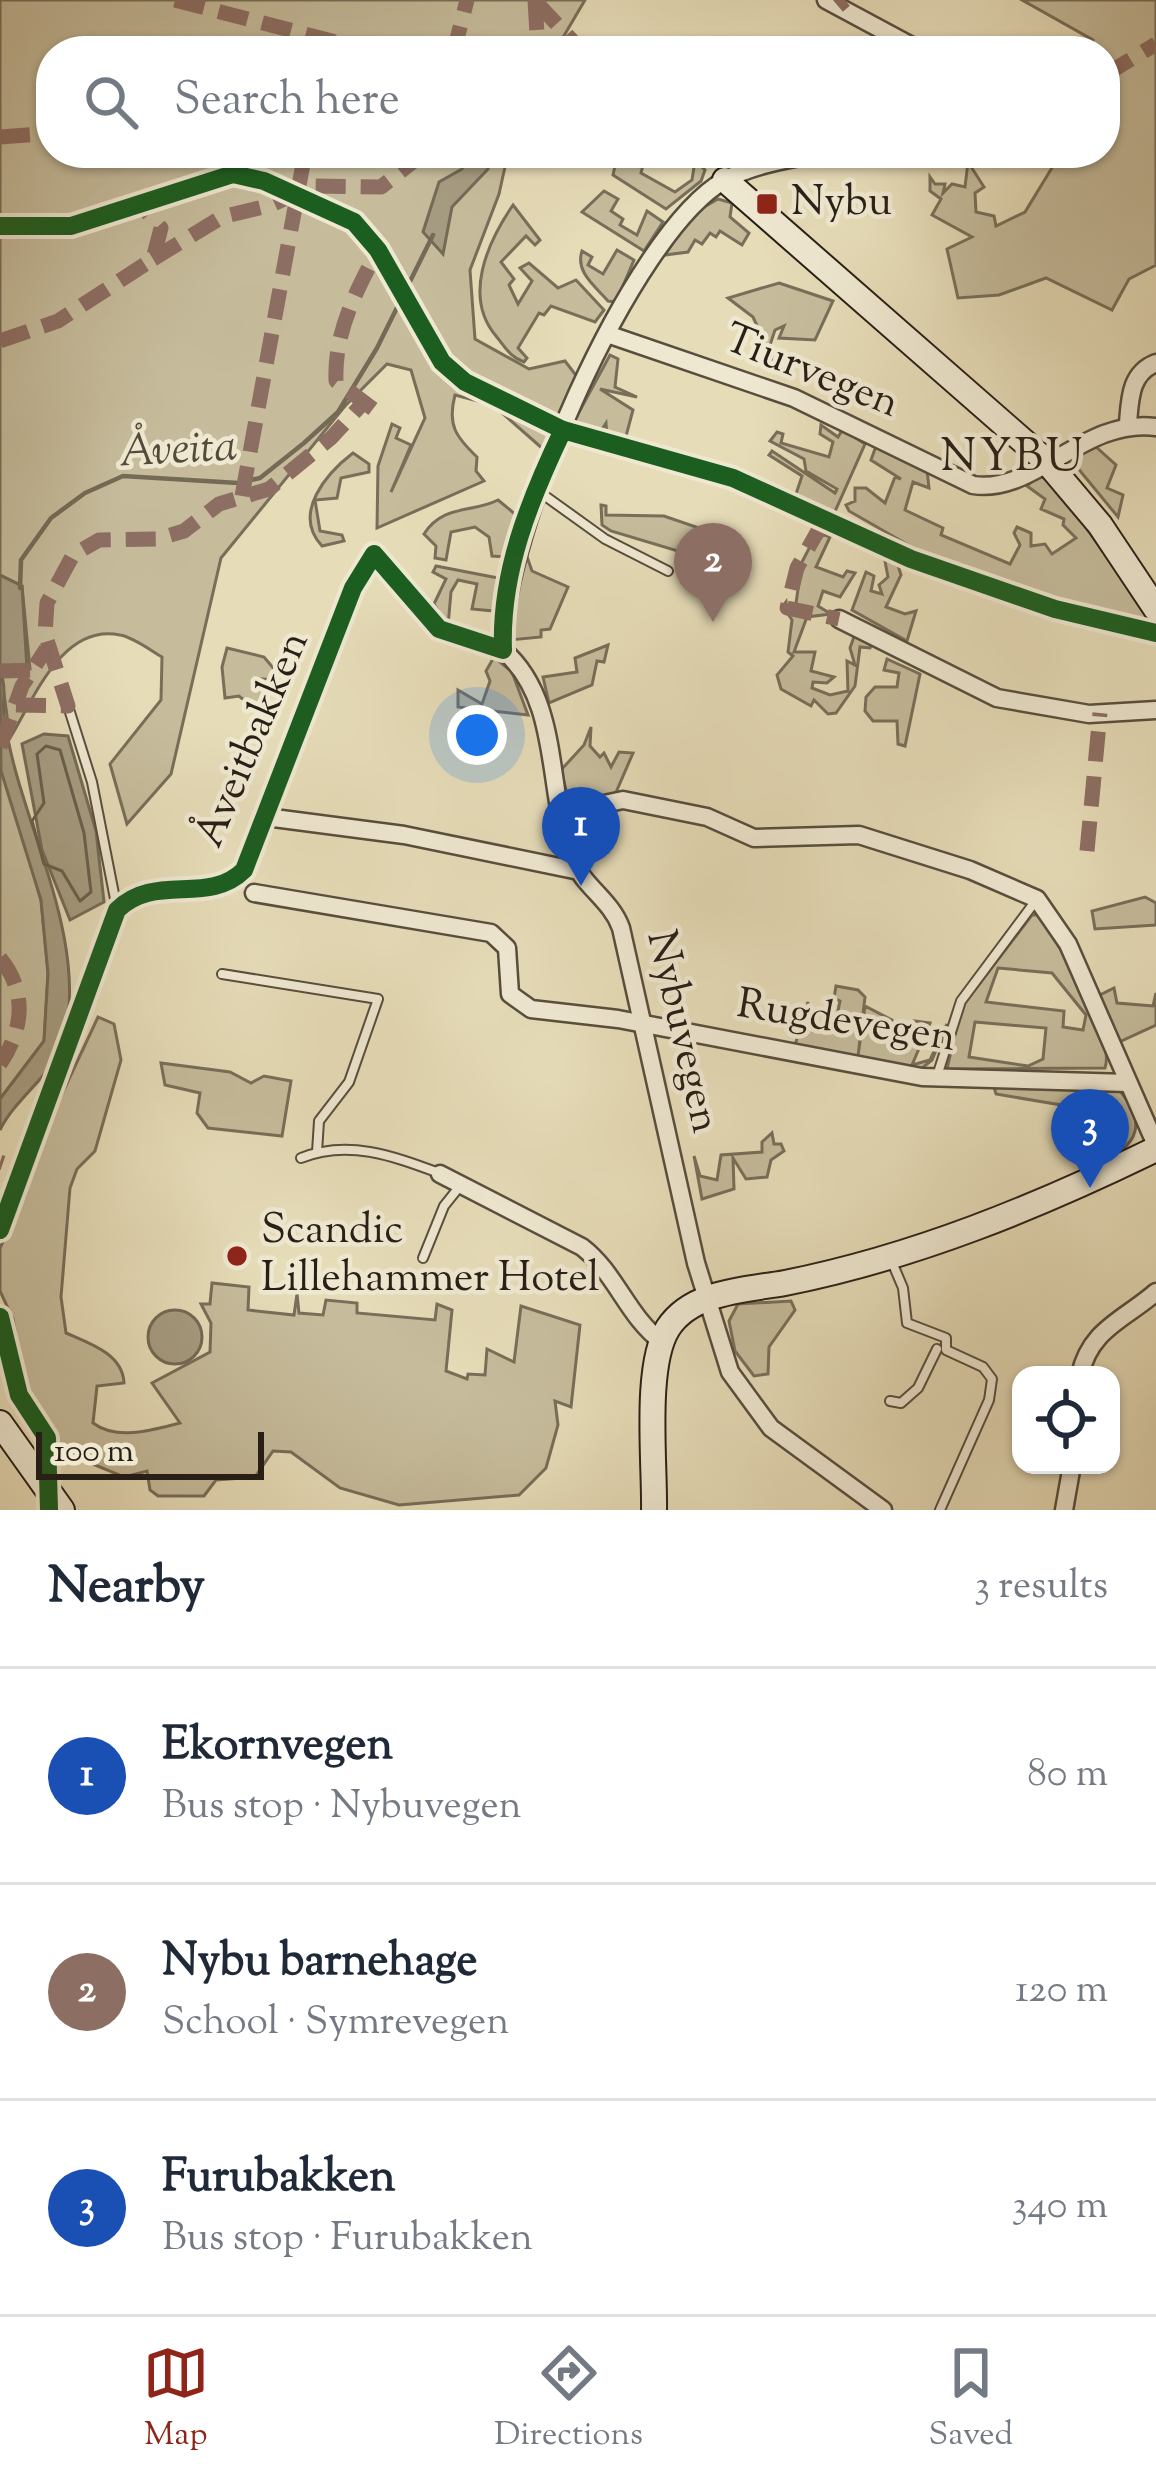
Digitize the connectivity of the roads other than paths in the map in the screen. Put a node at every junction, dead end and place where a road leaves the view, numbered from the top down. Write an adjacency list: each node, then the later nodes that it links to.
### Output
1 (826, 0): 2 (street)
2 (893, 36)
3 (766, 168): 4 (street)
4 (725, 179): 5 (street); 9 (street)
5 (610, 335): 9 (street, Tiurvegen); 10 (street)
6 (1156, 363): 7 (street)
7 (1128, 423): 8 (street); 9 (street, Tiurvegen)
8 (1156, 427)
9 (1046, 461): 12 (street)
10 (536, 487): 11 (lane); 14 (street)
11 (668, 571)
12 (1154, 601)
13 (839, 619): 16 (street)
14 (503, 650): 17 (street, Nybuvegen); 18 (street, Åveitbakken)
15 (68, 706): 22 (lane)
16 (1156, 710)
17 (562, 813): 19 (street, Nybuvegen); 21 (street)
18 (266, 817): 19 (street); 22 (street, Åveitbakken)
19 (579, 872): 24 (street, Nybuvegen)
20 (254, 892): 24 (street, Rugdevegen)
21 (1037, 899): 25 (lane); 26 (street)
22 (118, 910): 32 (street)
23 (222, 974): 28 (lane)
24 (640, 1024): 25 (street, Rugdevegen); 36 (street, Nybuvegen)
25 (937, 1078): 26 (street, Rugdevegen)
26 (1128, 1082): 27 (street)
27 (1156, 1147): 34 (street)
28 (317, 1152): 29 (lane); 30 (lane)
29 (301, 1158)
30 (440, 1174): 31 (street)
31 (461, 1185): 33 (lane); 38 (street)
32 (0, 1230)
33 (423, 1258)
34 (890, 1258): 36 (street); 48 (lane)
35 (1156, 1292): 41 (street)
36 (706, 1299): 38 (street); 47 (street, Nybuvegen)
37 (10, 1342): 40 (lane)
38 (662, 1342): 46 (street)
39 (937, 1349): 42 (lane)
40 (0, 1350)
41 (1083, 1366)
42 (890, 1401)
43 (0, 1423): 45 (street)
44 (1070, 1474): 49 (street)
45 (62, 1510)
46 (654, 1510)
47 (883, 1510)
48 (940, 1510)
49 (1064, 1510)

